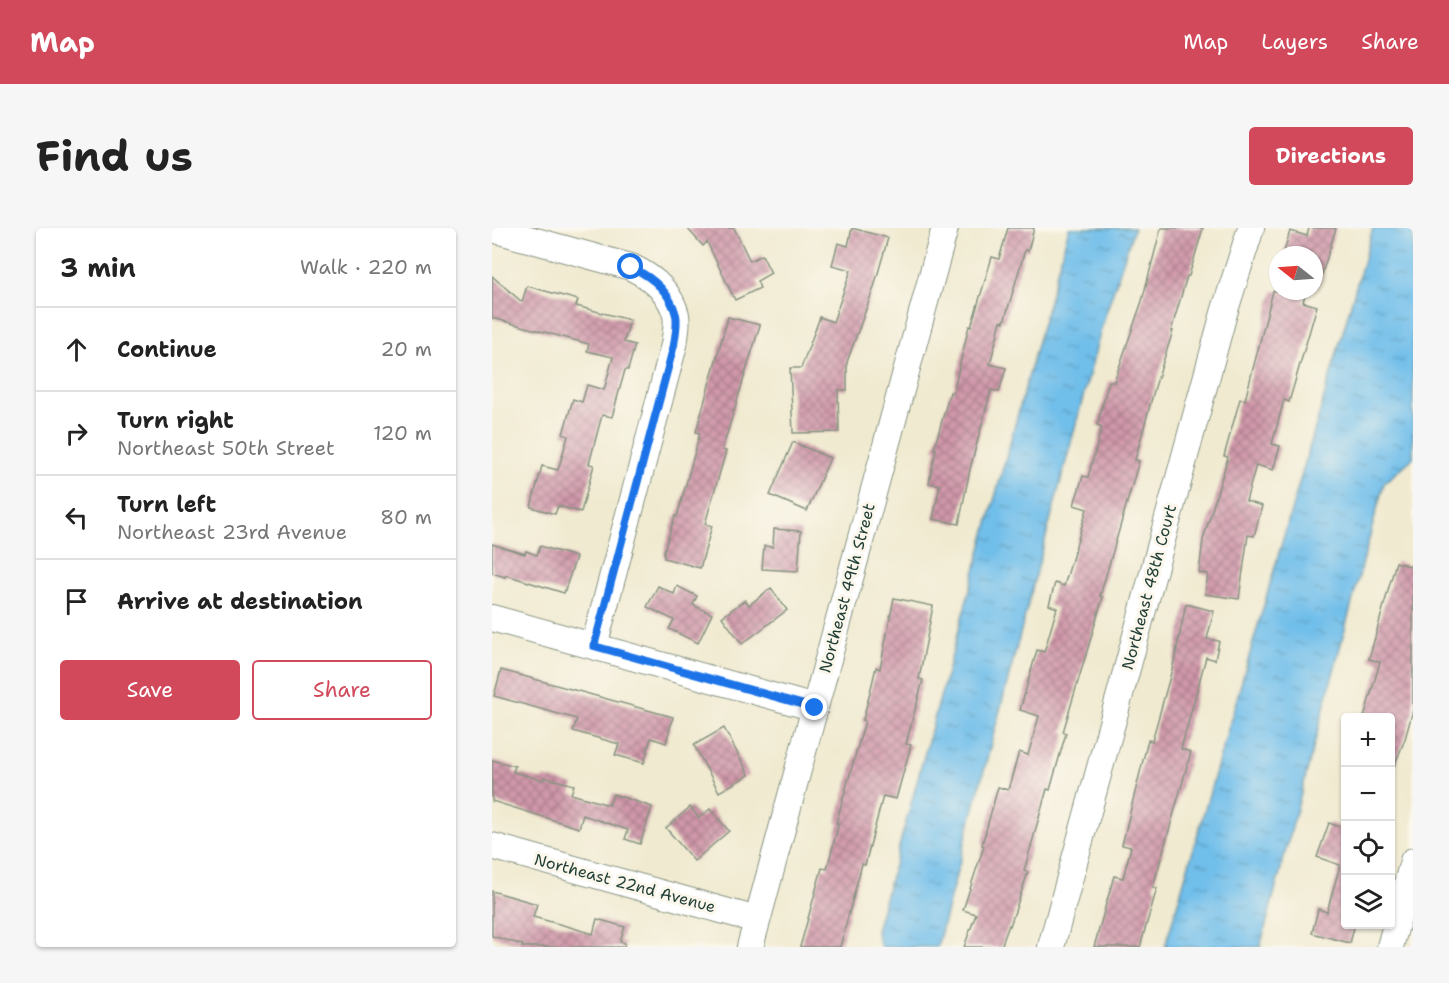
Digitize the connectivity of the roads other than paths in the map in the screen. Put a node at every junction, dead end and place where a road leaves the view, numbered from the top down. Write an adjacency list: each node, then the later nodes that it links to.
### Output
1 (945, 228): 6 (street, Northeast 49th Street)
2 (1251, 228): 11 (street, Northeast 48th Court)
3 (492, 229): 5 (street)
4 (492, 618): 5 (street)
5 (594, 646): 6 (street)
6 (815, 708): 9 (street, Northeast 49th Street)
7 (492, 846): 9 (street, Northeast 22nd Avenue)
8 (1413, 861): 12 (street)
9 (757, 920): 10 (street, Northeast 49th Street)
10 (750, 947)
11 (1051, 947)
12 (1390, 947)

